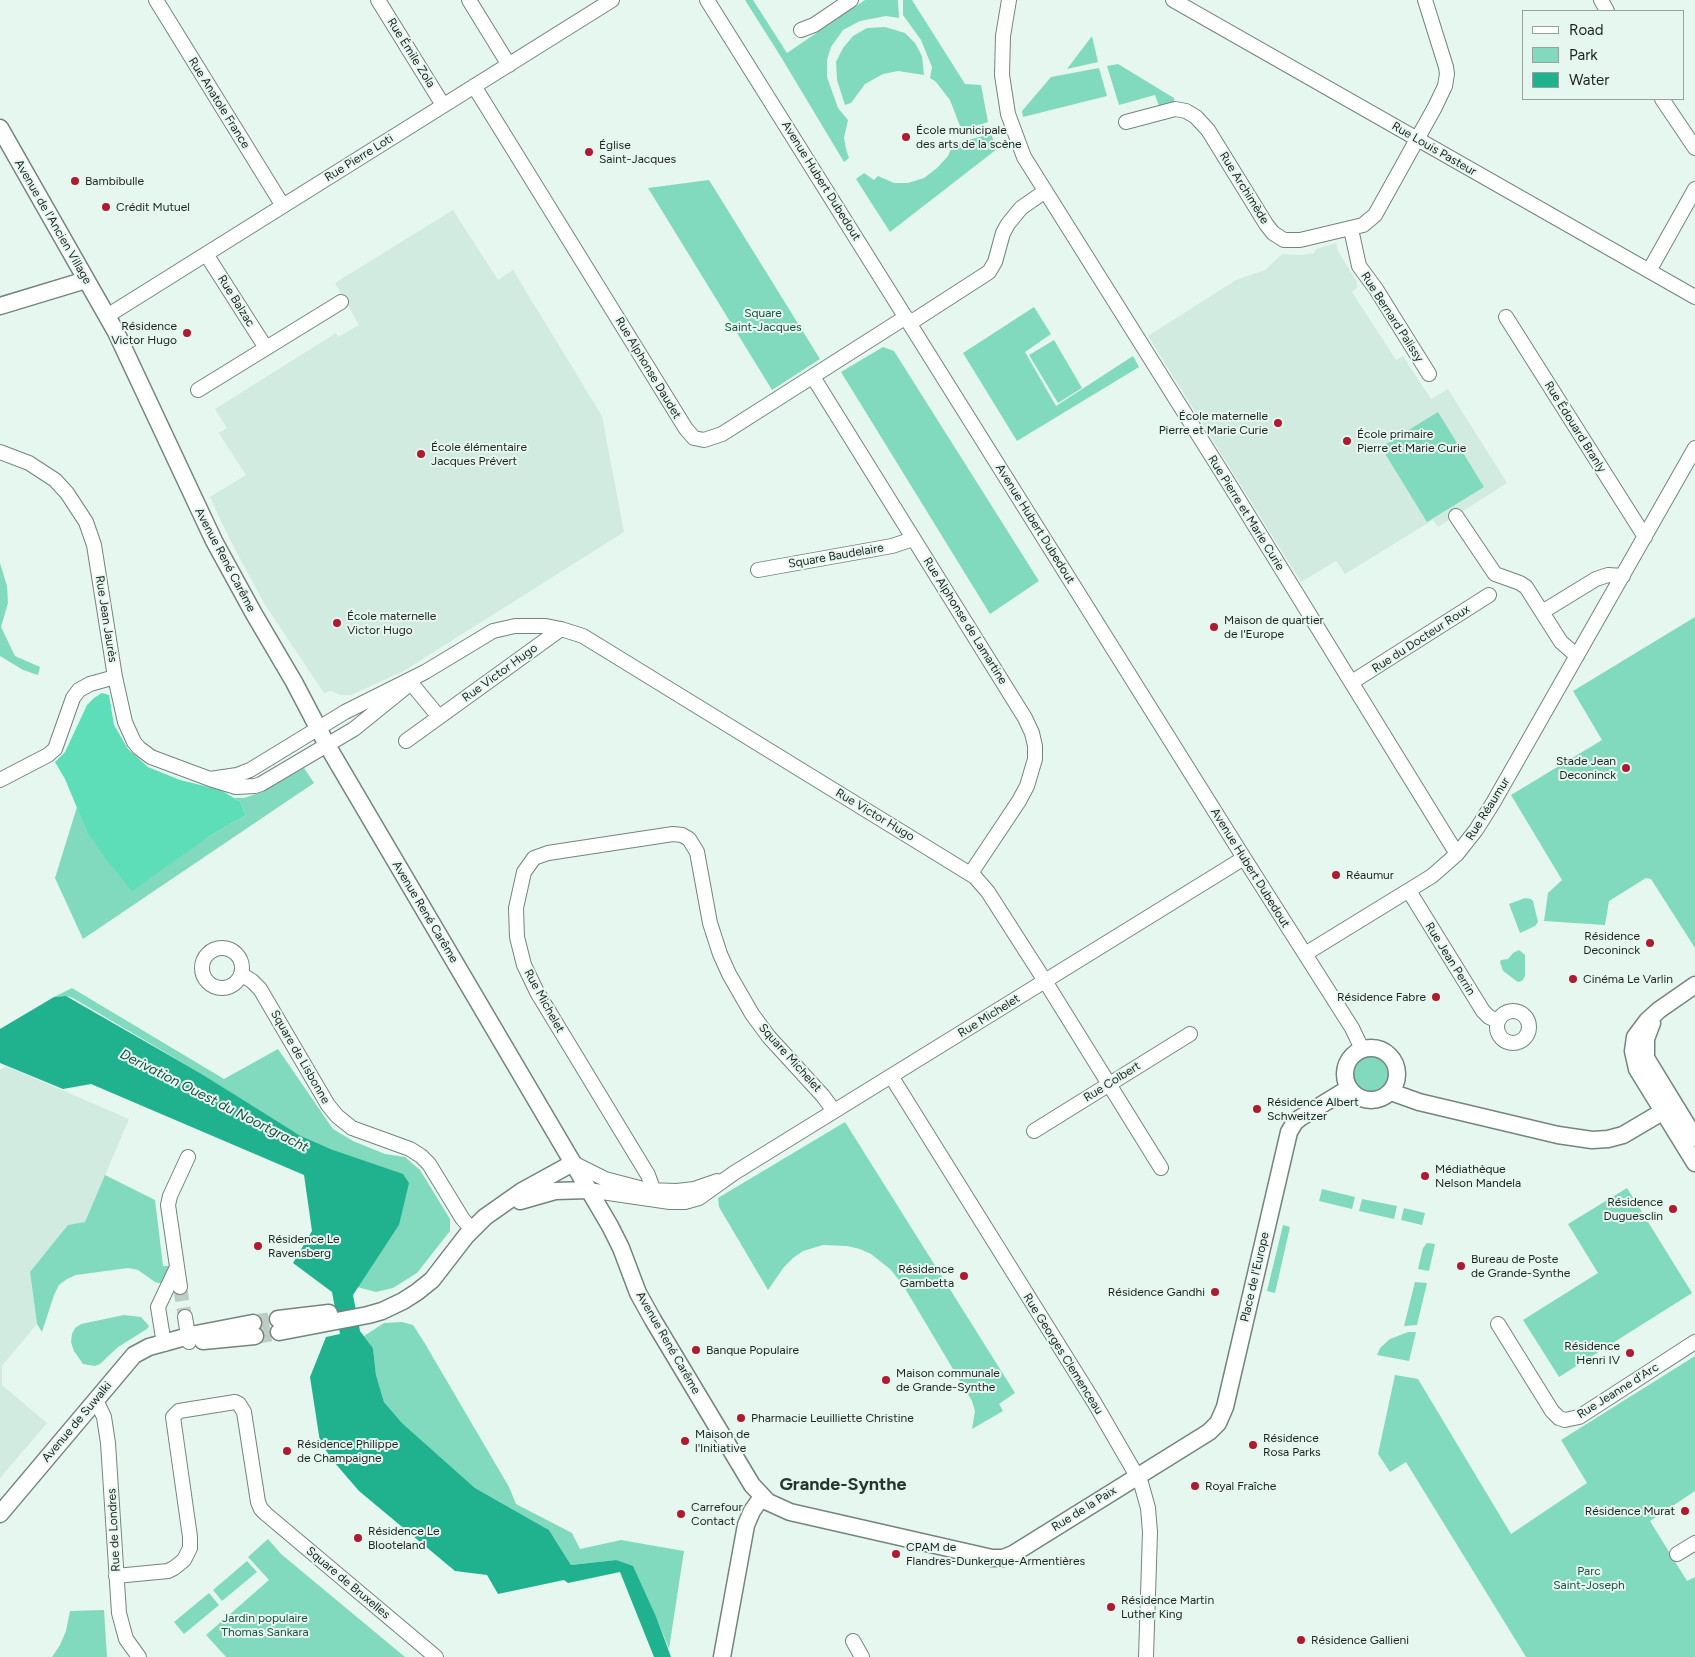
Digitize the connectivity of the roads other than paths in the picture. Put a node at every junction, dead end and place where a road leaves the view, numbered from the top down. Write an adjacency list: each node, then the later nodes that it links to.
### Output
1 (156, 0): 21 (street, Rue Anatole France)
2 (378, 0): 14 (street, Rue Émile Zola)
3 (469, 0): 11 (street)
4 (612, 0): 11 (street, Rue Pierre Loti)
5 (707, 0): 31 (street, Avenue Hubert Dubedout)
6 (851, 0): 10 (street)
7 (1010, 0): 20 (street, Rue Pierre et Marie Curie)
8 (1173, 0): 17 (street, Rue Louis Pasteur)
9 (1425, 0): 17 (street, Rue Archimède)
10 (800, 30)
11 (509, 64): 12 (street, Rue Pierre Loti)
12 (474, 86): 14 (street, Rue Pierre Loti); 34 (street, Rue Alphonse Daudet)
13 (1663, 100): 18 (street)
14 (444, 105): 21 (street, Rue Pierre Loti)
15 (1126, 122): 22 (street, Rue Archimède)
16 (0, 128): 25 (street, Avenue de l'Ancien Village)
17 (1417, 139): 22 (street, Rue Archimède); 24 (street, Rue Louis Pasteur)
18 (1695, 148)
19 (1695, 189): 24 (street)
20 (1044, 192): 31 (street, Rue Alphonse Daudet); 50 (street, Rue Pierre et Marie Curie)
21 (283, 206): 23 (street, Rue Pierre Loti)
22 (1351, 229): 33 (street, Rue Bernard Palissy)
23 (206, 254): 29 (street, Rue Pierre Loti); 32 (street, Rue Balzac)
24 (1649, 271): 26 (street, Rue Louis Pasteur)
25 (86, 280): 28 (street); 29 (street, Avenue de l'Ancien Village)
26 (1695, 297)
27 (341, 302): 32 (street)
28 (0, 306)
29 (107, 316): 52 (street, Avenue René Carême)
30 (1506, 317): 39 (street, Rue Édouard Branly)
31 (908, 320): 34 (street, Rue Alphonse Daudet); 58 (street, Avenue Hubert Dubedout)
32 (266, 348): 35 (street)
33 (1429, 374)
34 (812, 377): 40 (street, Rue Alphonse de Lamartine)
35 (198, 390)
36 (1695, 448): 39 (street, Rue Réaumur)
37 (0, 452): 48 (street, Rue Jean Jaurès)
38 (1456, 516): 44 (street)
39 (1645, 537): 42 (street, Rue Réaumur)
40 (914, 539): 41 (street, Square Baudelaire); 59 (street, Rue Alphonse de Lamartine)
41 (758, 570)
42 (1623, 576): 44 (street); 46 (street, Rue Réaumur)
43 (1489, 595): 50 (street, Rue du Docteur Roux)
44 (1542, 612): 46 (street)
45 (561, 628): 47 (street, Rue Victor Hugo); 51 (street, Rue Victor Hugo); 59 (street, Rue Victor Hugo)
46 (1577, 656): 57 (street, Rue Réaumur)
47 (425, 672): 49 (street, Rue Victor Hugo); 52 (street, Rue Victor Hugo)
48 (116, 677): 55 (street, Rue Jean Jaurès); 56 (street)
49 (411, 682): 51 (street); 54 (street, Rue Victor Hugo)
50 (1352, 682): 57 (street, Rue Pierre et Marie Curie)
51 (439, 717): 53 (street, Rue Victor Hugo)
52 (318, 728): 54 (street, Avenue René Carême); 55 (street, Rue Jean Jaurès)
53 (406, 742)
54 (327, 745): 55 (street, Rue Jean Jaurès); 78 (street, Avenue René Carême)
55 (210, 779)
56 (0, 780)
57 (1457, 854): 60 (street, Rue Réaumur)
58 (1244, 858): 62 (street, Avenue Hubert Dubedout); 64 (street, Rue Michelet)
59 (971, 873): 64 (street, Rue Victor Hugo)
60 (1409, 891): 62 (street, Rue Réaumur); 66 (street, Rue Jean Perrin)
61 (710, 923): 74 (street, Square Michelet); 82 (street, Rue Michelet)
62 (1305, 954): 68 (street, Avenue Hubert Dubedout)
63 (241, 974): 84 (street, Square de Lisbonne)
64 (1045, 981): 69 (street, Rue Michelet); 70 (street, Rue Victor Hugo)
65 (1695, 985): 73 (street)
66 (1498, 1021)
67 (1190, 1034): 70 (street, Rue Colbert)
68 (1362, 1049): 71 (street); 72 (street)
69 (891, 1076): 74 (street, Rue Michelet); 96 (street, Rue Georges Clemenceau)
70 (1109, 1084): 75 (street, Rue Colbert); 80 (street, Rue Victor Hugo)
71 (1349, 1088): 72 (street); 95 (street, Place de l'Europe)
72 (1391, 1092): 73 (street)
73 (1668, 1108): 76 (street); 79 (street)
74 (834, 1111): 82 (street, Rue Michelet)
75 (1034, 1131)
76 (1695, 1138)
77 (188, 1157): 85 (street)
78 (573, 1163): 81 (street, Avenue René Carême); 82 (street, Rue Michelet); 83 (street)
79 (1695, 1163)
80 (1161, 1168)
81 (588, 1190): 82 (street, Rue Michelet); 83 (street); 97 (street, Avenue René Carême)
82 (656, 1196)
83 (493, 1212): 84 (street)
84 (472, 1230): 89 (street)
85 (176, 1267): 86 (street); 93 (street)
86 (180, 1288)
87 (185, 1317): 91 (street)
88 (1498, 1324): 92 (street, Rue Jeanne d'Arc)
89 (278, 1326)
90 (254, 1329): 91 (street, Avenue de Suwalki)
91 (189, 1339): 93 (street, Avenue de Suwalki)
92 (1695, 1342)
93 (164, 1344): 94 (street, Avenue de Suwalki)
94 (96, 1400): 98 (street, Avenue de Suwalki); 101 (street, Rue de Londres)
95 (1159, 1463): 96 (street, Rue de la Paix)
96 (1137, 1476): 97 (street, Rue de la Paix); 107 (street, Rue Georges Clemenceau)
97 (762, 1497): 105 (street)
98 (0, 1514)
99 (1695, 1543): 100 (street)
100 (1677, 1554)
101 (116, 1576): 103 (street, Rue de Londres); 104 (street, Square de Bruxelles)
102 (853, 1641): 106 (street)
103 (139, 1657)
104 (436, 1657)
105 (722, 1657)
106 (862, 1657)
107 (1146, 1657)

